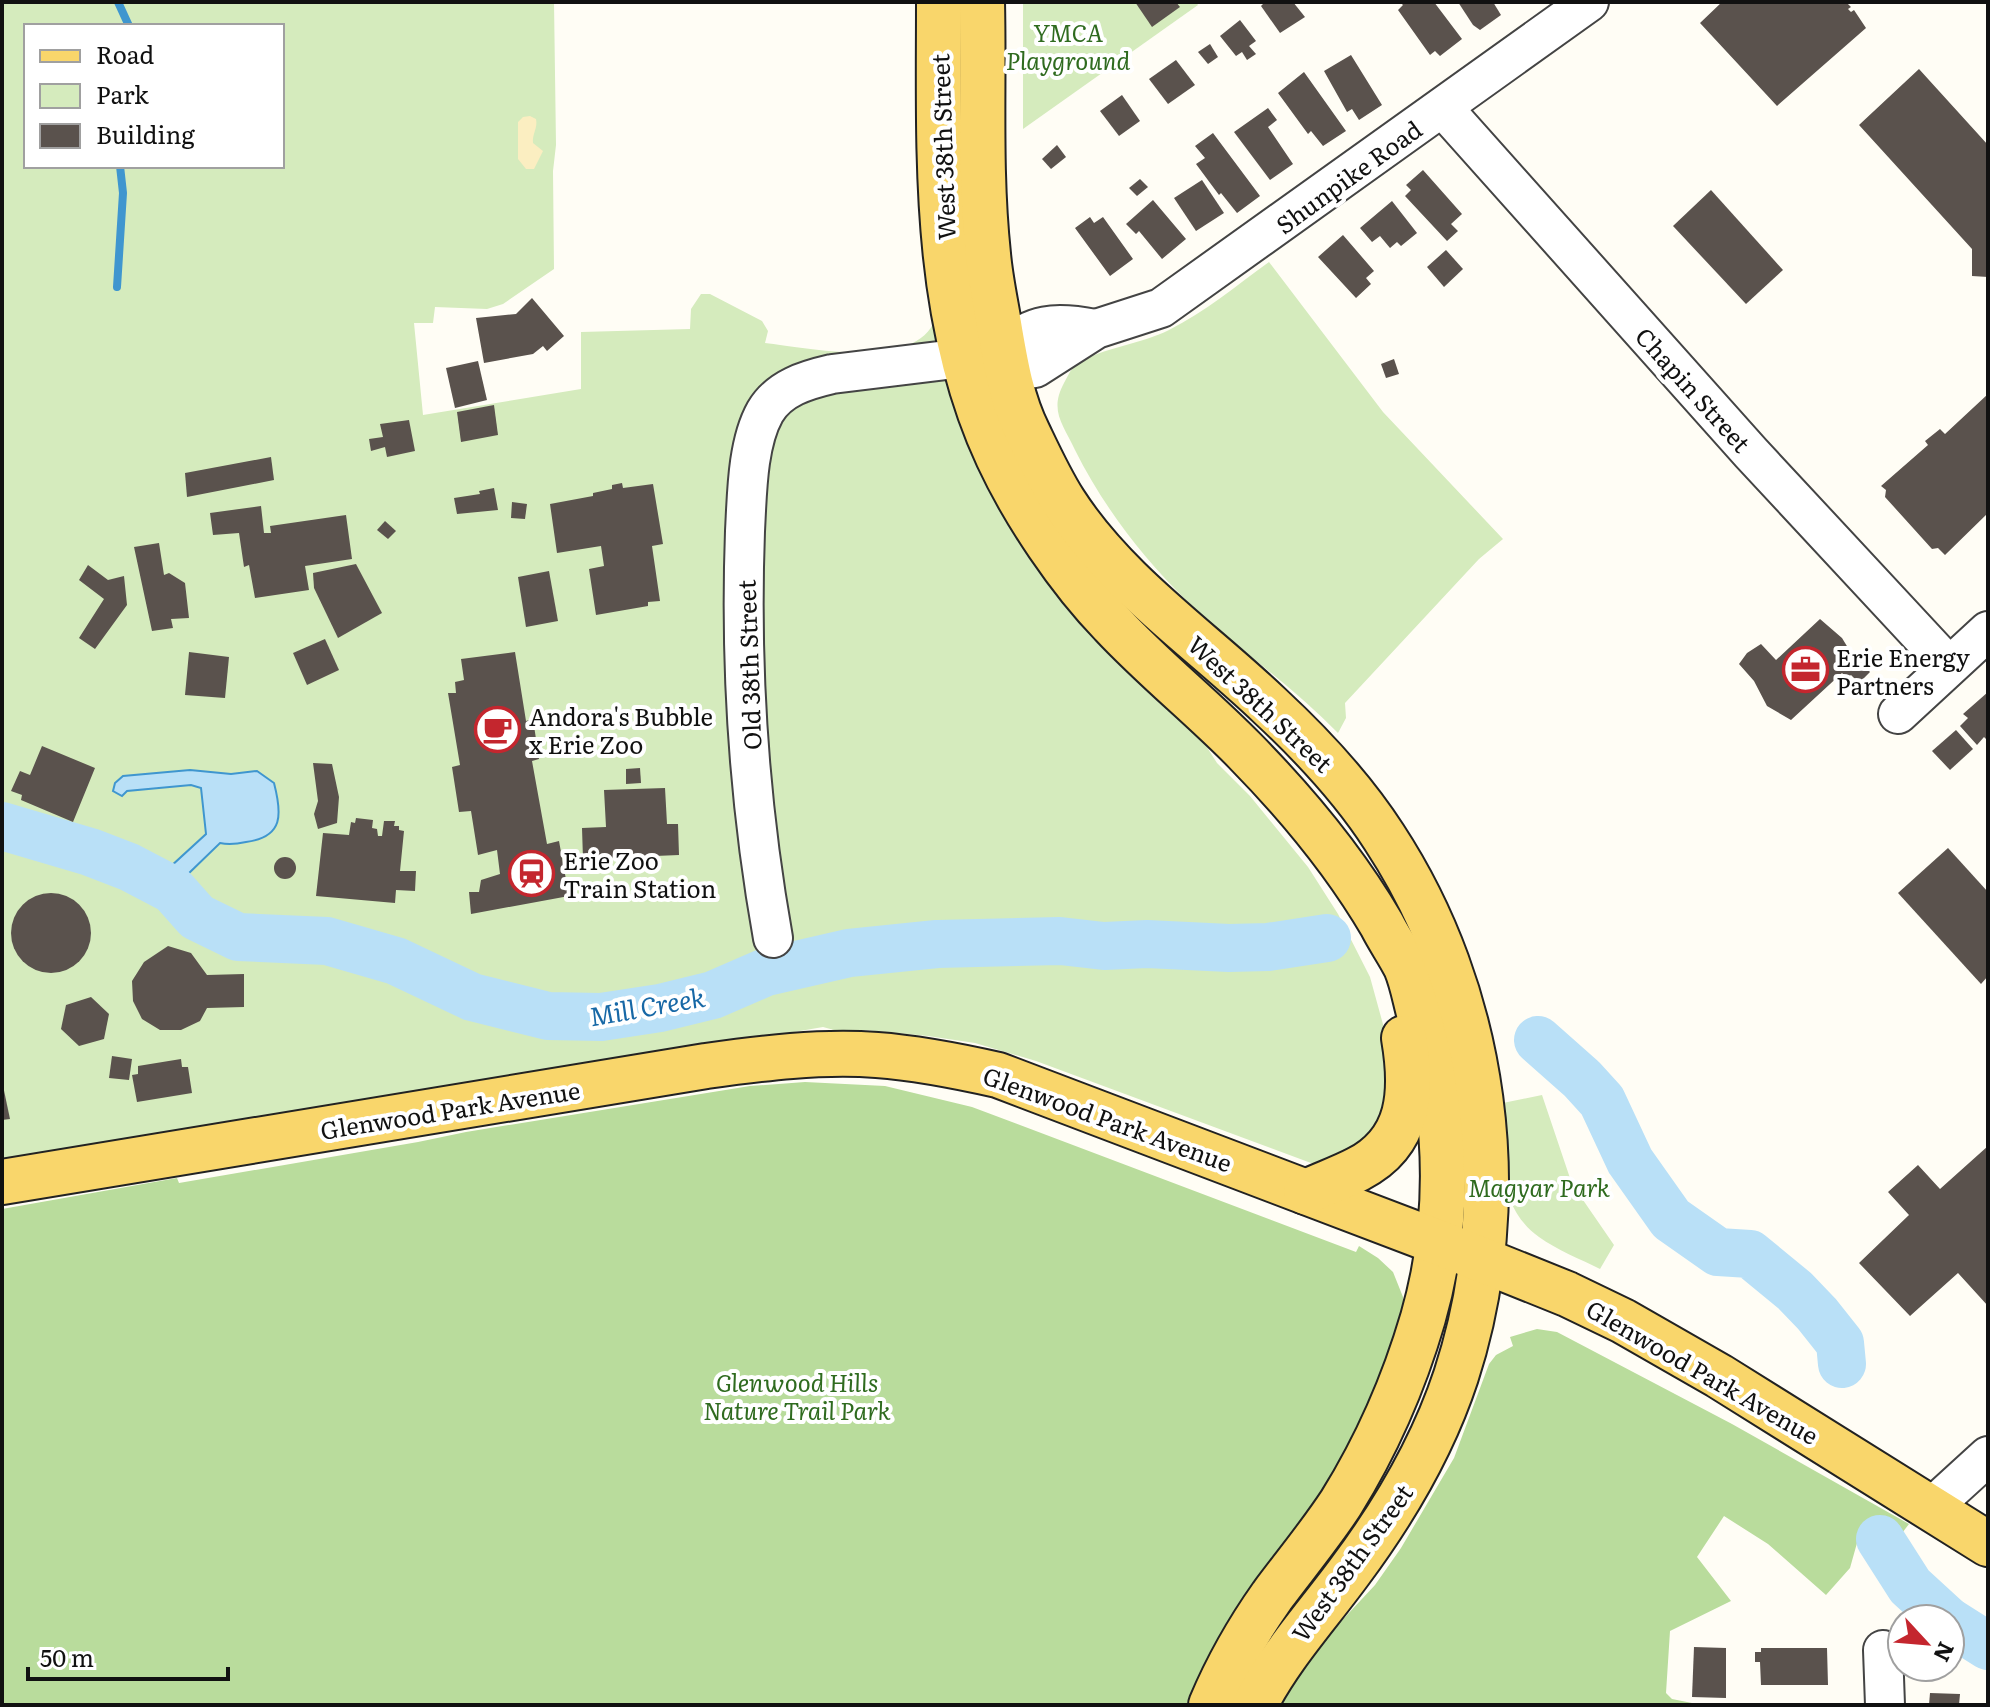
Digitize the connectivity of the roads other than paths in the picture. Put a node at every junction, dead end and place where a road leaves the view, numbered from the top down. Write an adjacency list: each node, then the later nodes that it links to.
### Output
1 (939, 2): 6 (main road, West 38th Street)
2 (982, 2): 5 (main road, West 38th Street)
3 (1589, 2): 4 (street, Shunpike Road)
4 (1443, 108): 5 (street, Shunpike Road); 9 (street, Chapin Street)
5 (1004, 353): 6 (street); 7 (main road, West 38th Street)
6 (961, 357): 7 (main road, West 38th Street); 11 (street, Old 38th Street)
7 (1005, 426): 12 (main road, West 38th Street); 12 (main road, West 38th Street)
8 (1988, 631): 9 (street)
9 (1949, 666): 10 (street)
10 (1898, 714)
11 (773, 938)
12 (1442, 1110): 14 (main road); 15 (main road, West 38th Street); 16 (main road, West 38th Street)
13 (2, 1182): 14 (main road, Glenwood Park Avenue)
14 (1306, 1192): 15 (main road, Glenwood Park Avenue)
15 (1440, 1243): 16 (main road, Glenwood Park Avenue); 21 (main road, West 38th Street)
16 (1480, 1259): 18 (main road, Glenwood Park Avenue); 22 (main road, West 38th Street)
17 (1988, 1456): 18 (street)
18 (1931, 1508): 19 (main road, Glenwood Park Avenue)
19 (1988, 1544)
20 (1883, 1650): 23 (street)
21 (1211, 1705)
22 (1255, 1705)
23 (1885, 1705)

